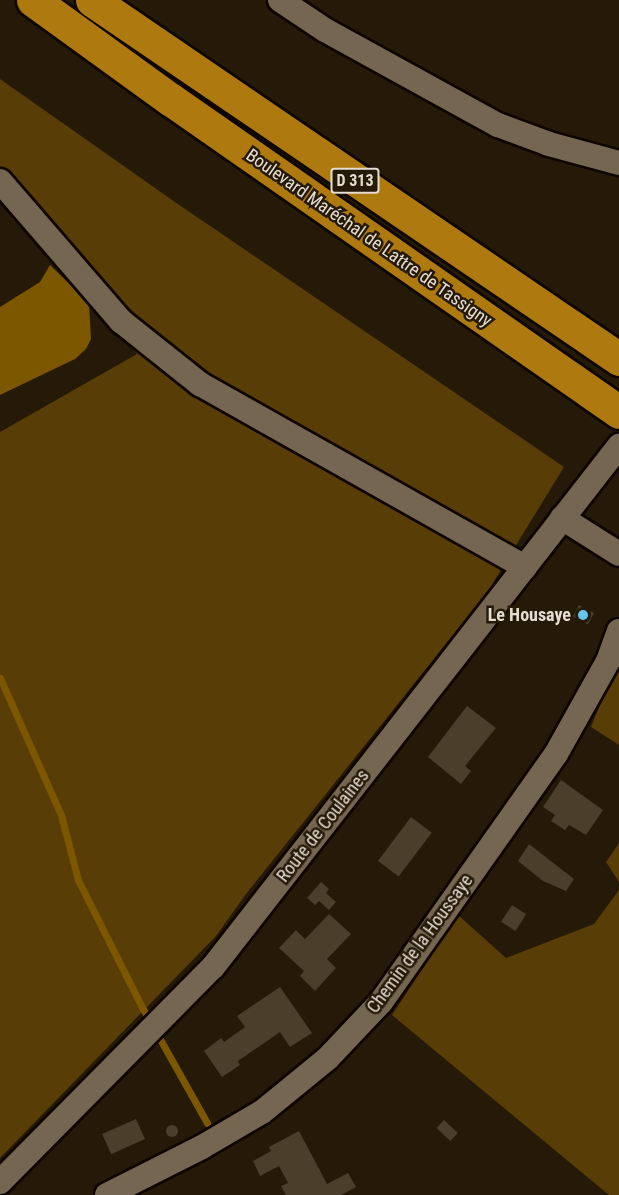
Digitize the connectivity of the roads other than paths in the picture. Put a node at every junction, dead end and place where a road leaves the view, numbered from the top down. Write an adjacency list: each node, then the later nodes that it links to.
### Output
1 (33, 0): 7 (highway, Boulevard Maréchal de Lattre de Tassigny / D 313)
2 (92, 0): 6 (highway, D 313)
3 (280, 0): 4 (street)
4 (619, 162)
5 (0, 181): 11 (street)
6 (619, 359)
7 (619, 412)
8 (619, 446): 9 (street, Route de Coulaines)
9 (562, 518): 10 (street); 11 (street, Route de Coulaines)
10 (619, 554)
11 (525, 567): 13 (street, Route de Coulaines)
12 (619, 631): 14 (street, Chemin de la Houssaye)
13 (0, 1182)
14 (107, 1195)

